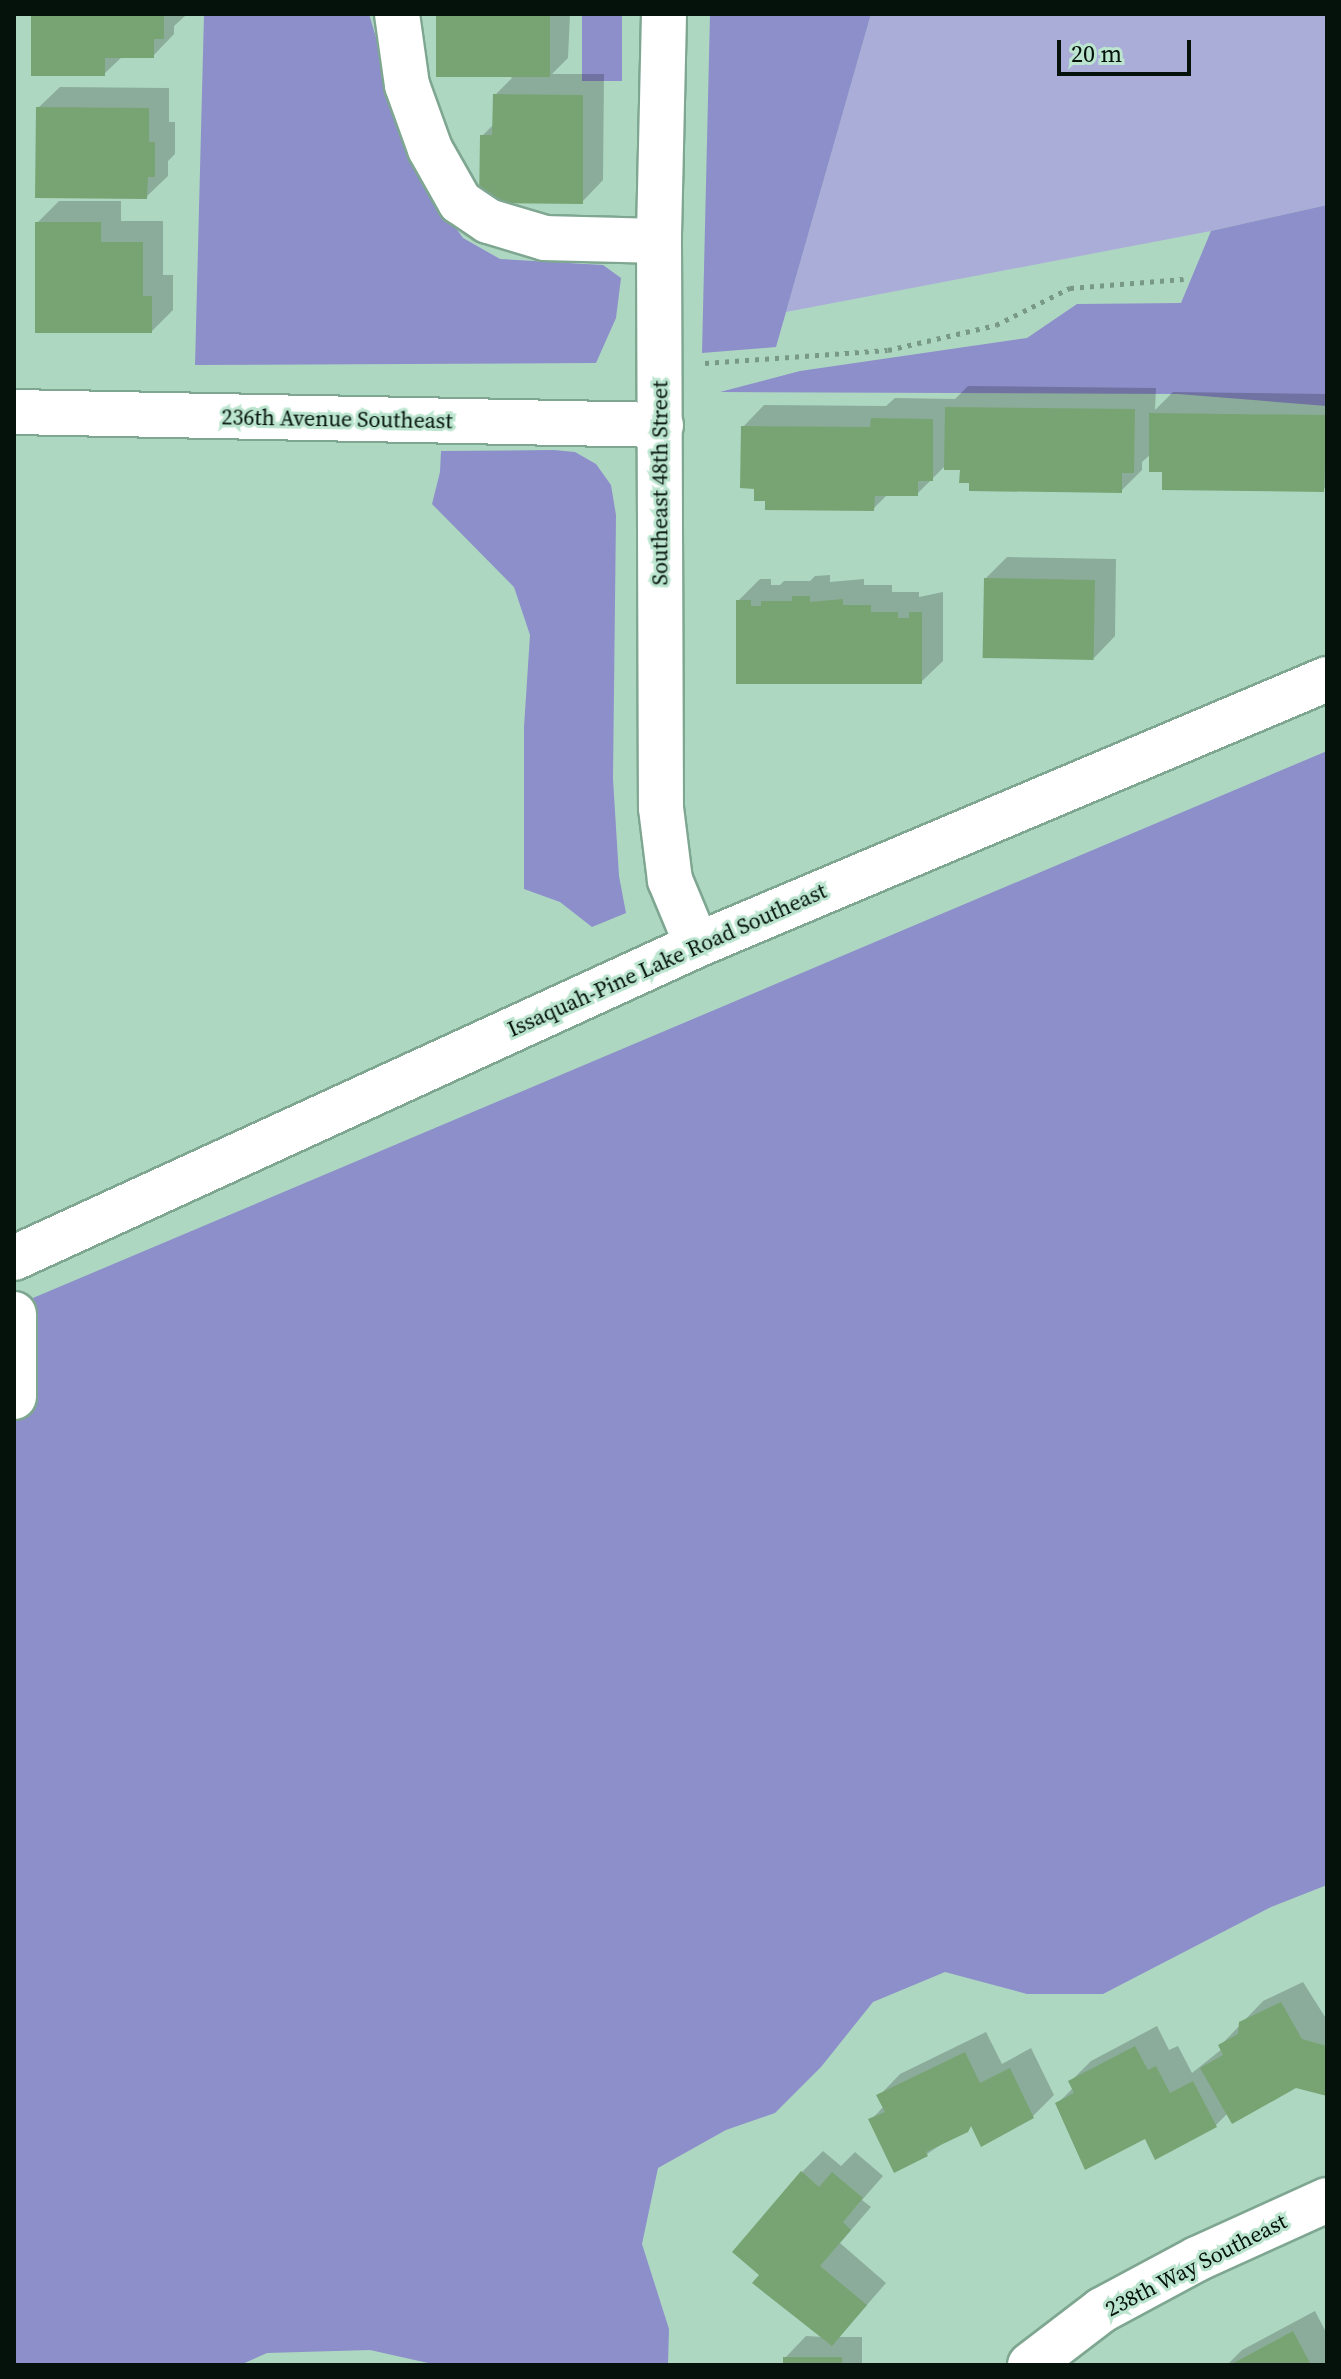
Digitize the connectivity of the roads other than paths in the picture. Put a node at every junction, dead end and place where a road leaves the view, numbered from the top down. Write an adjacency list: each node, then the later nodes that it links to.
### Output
1 (397, 14): 3 (street)
2 (664, 14): 3 (street, Southeast 48th Street)
3 (659, 241): 5 (street, Southeast 48th Street)
4 (14, 412): 5 (street, 236th Avenue Southeast)
5 (661, 425): 7 (street, Southeast 48th Street)
6 (1327, 679): 7 (street, Issaquah-Pine Lake Road Southeast)
7 (697, 945): 8 (street, Issaquah-Pine Lake Road Southeast)
8 (14, 1258)
9 (14, 1314): 10 (street)
10 (14, 1397)
11 (1327, 2200): 12 (street, 238th Way Southeast)
12 (1030, 2365)

